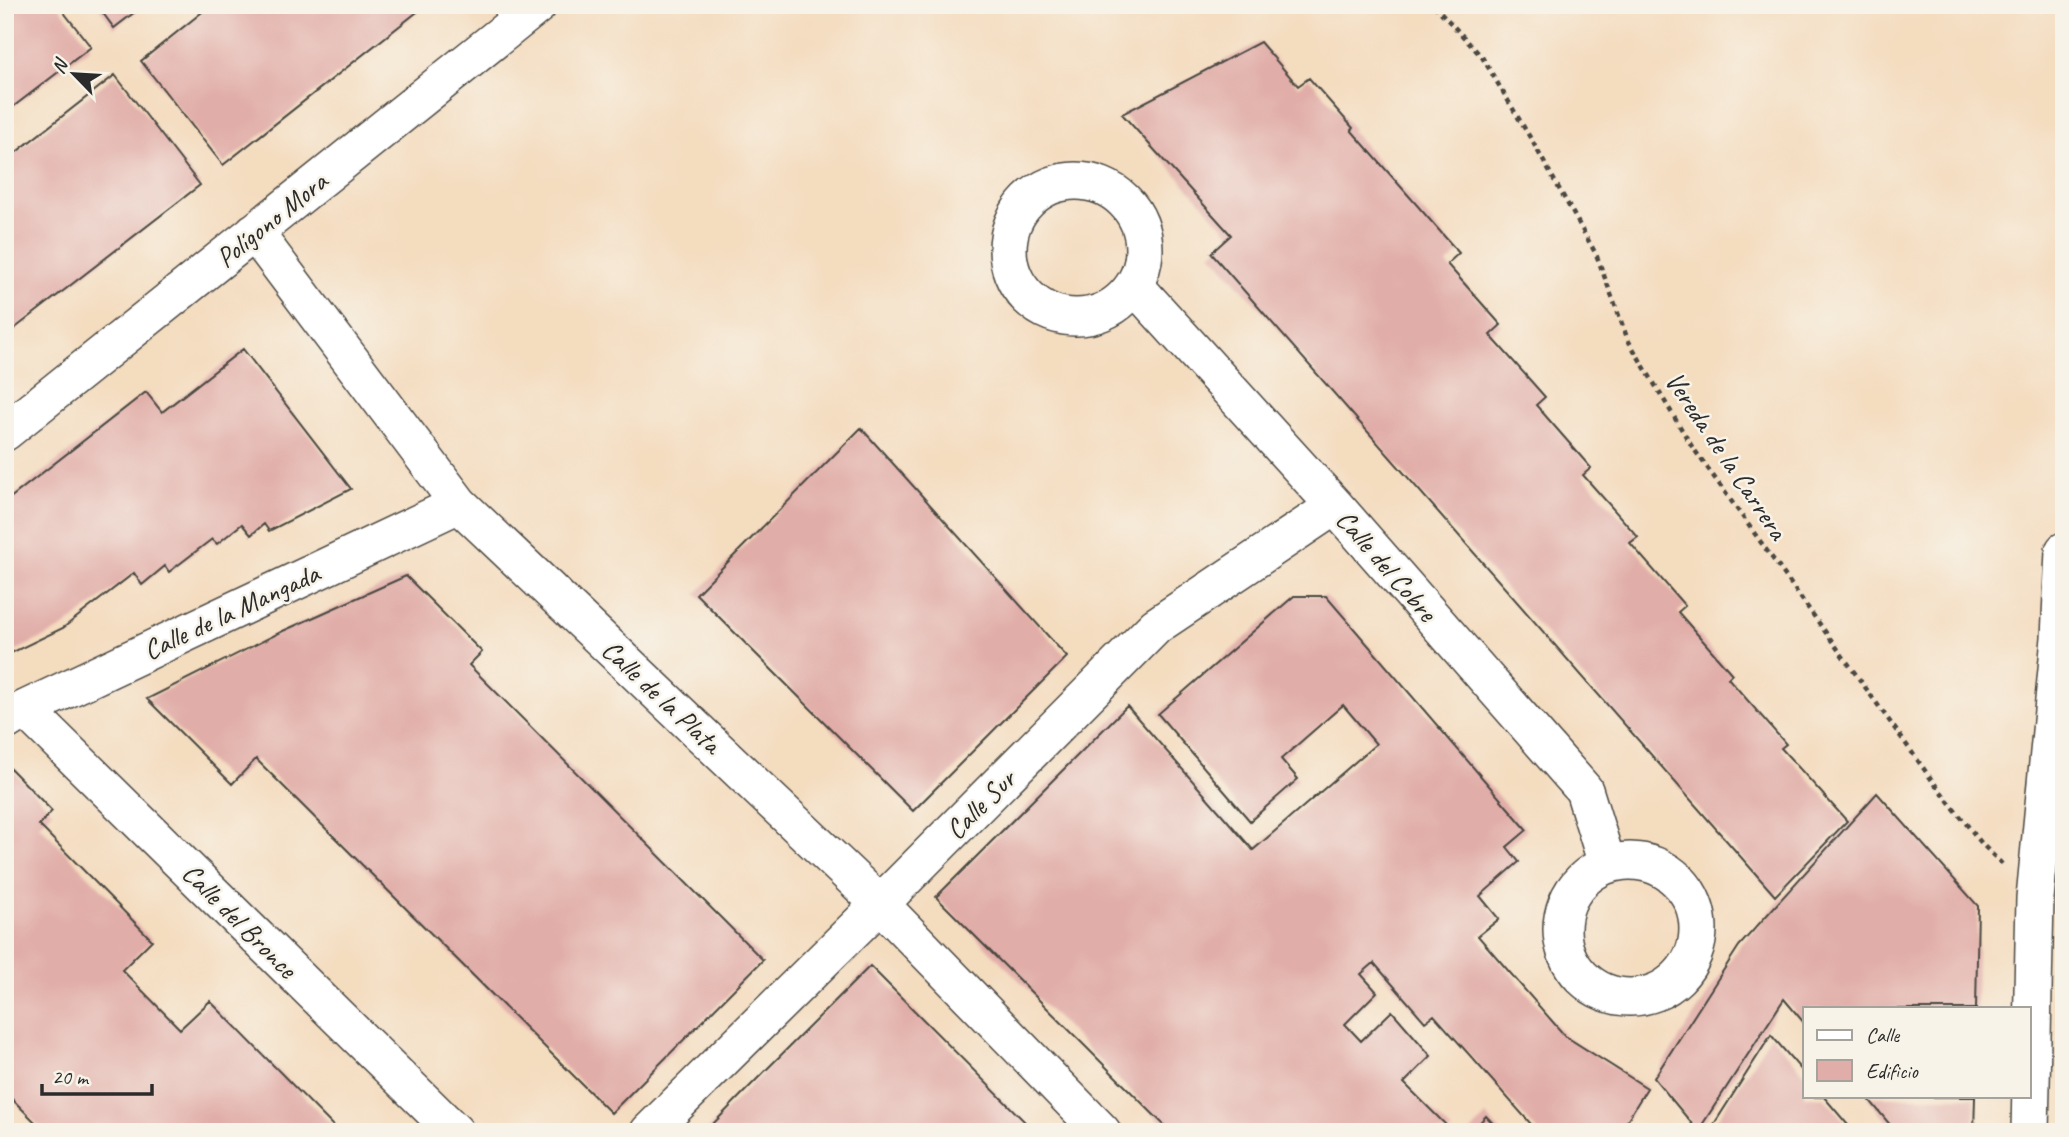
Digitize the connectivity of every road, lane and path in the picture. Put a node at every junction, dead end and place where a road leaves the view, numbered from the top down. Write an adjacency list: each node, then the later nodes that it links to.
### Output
1 (538, 5): 3 (street, Polígono Mora)
2 (1434, 5): 11 (path, Vereda de la Carrera)
3 (254, 232): 5 (street, Polígono Mora); 6 (street, Calle de la Plata)
4 (1135, 286): 7 (street, Calle del Cobre)
5 (5, 432)
6 (458, 504): 9 (street, Calle de la Mangada); 12 (street, Calle de la Plata)
7 (1335, 506): 10 (street, Calle del Cobre); 12 (street, Calle Sur)
8 (2064, 551): 11 (street)
9 (15, 715): 13 (street, Calle del Bronce)
10 (1607, 864)
11 (2035, 898): 16 (street)
12 (880, 904): 14 (street, Calle Sur); 15 (street, Calle de la Plata)
13 (455, 1132)
14 (649, 1132)
15 (1102, 1132)
16 (2030, 1132)

